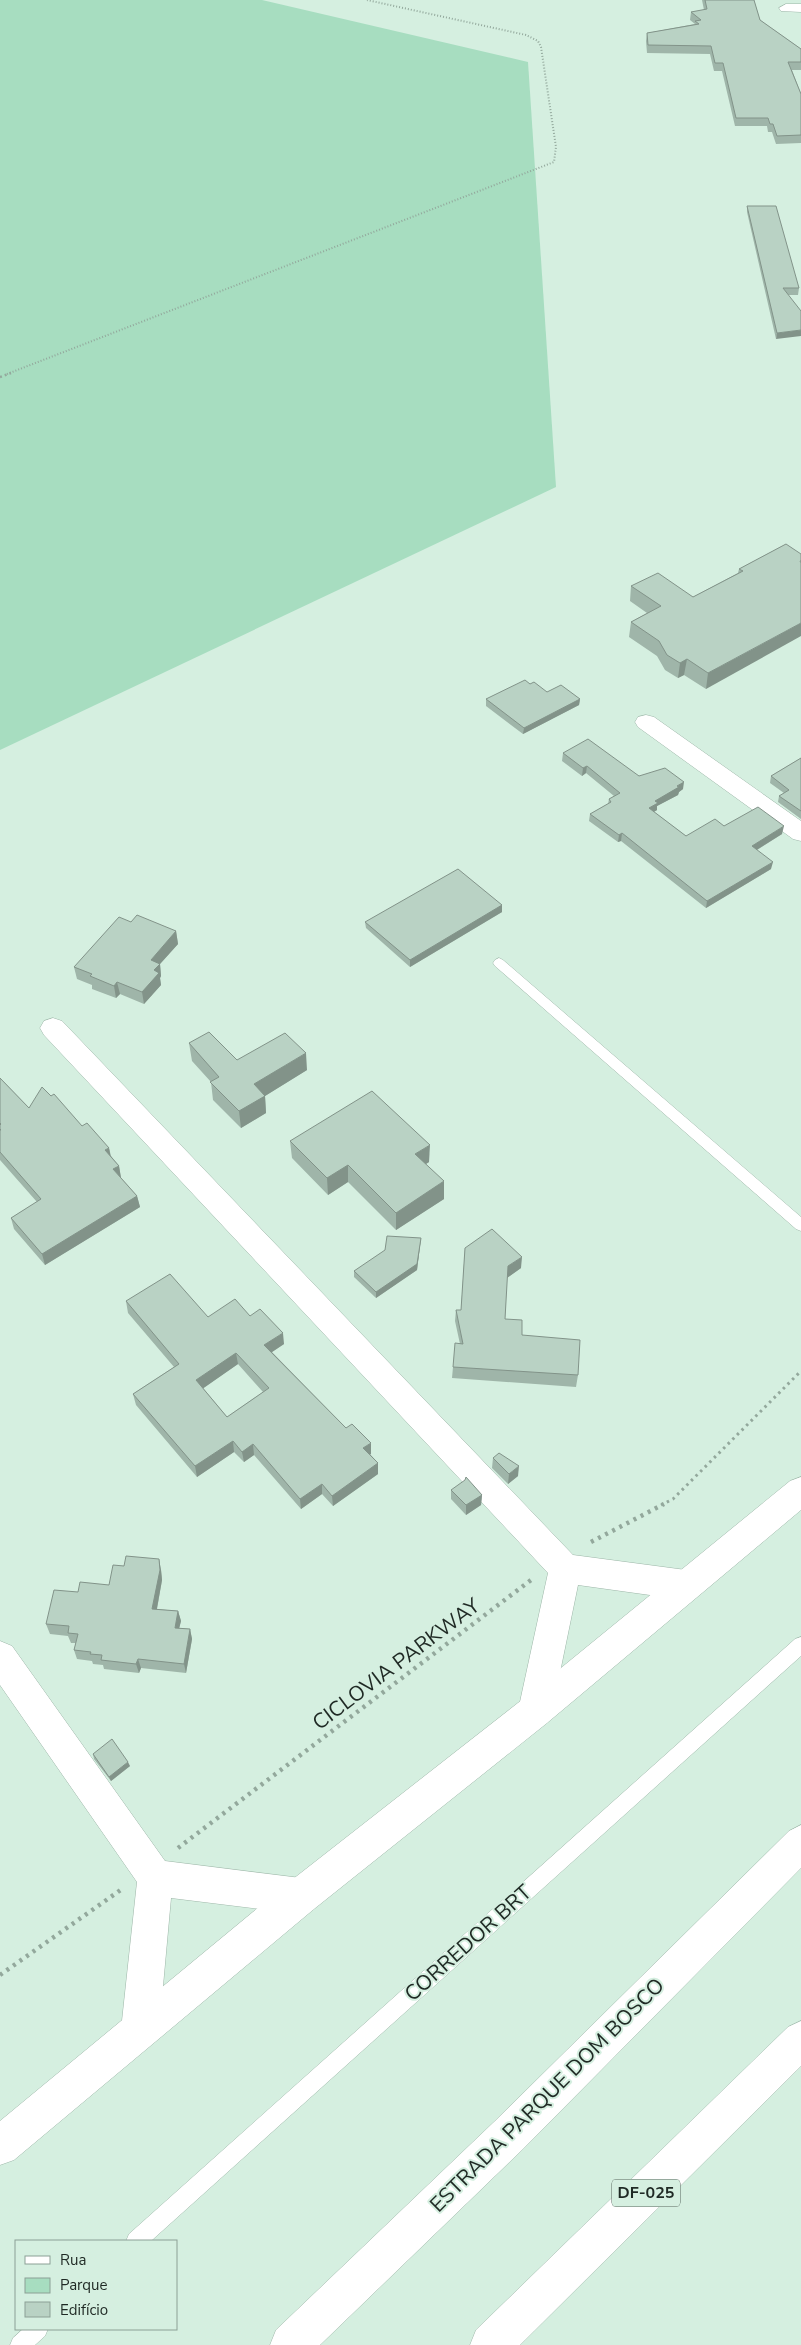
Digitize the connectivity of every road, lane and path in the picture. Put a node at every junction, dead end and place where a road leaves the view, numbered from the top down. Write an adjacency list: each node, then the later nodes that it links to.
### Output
1 (367, 0): 4 (path)
2 (786, 8): 3 (main road)
3 (801, 8)
4 (0, 377)
5 (646, 722): 6 (main road)
6 (801, 833)
7 (500, 963): 9 (lane)
8 (53, 1028): 12 (main road)
9 (801, 1225)
10 (801, 1371): 12 (path, CICLOVIA PARKWAY)
11 (801, 1491): 13 (main road)
12 (561, 1564): 13 (main road); 16 (main road); 18 (path, CICLOVIA PARKWAY)
13 (686, 1585): 16 (main road)
14 (801, 1645): 24 (lane, CORREDOR BRT)
15 (0, 1657): 18 (main road)
16 (535, 1711): 19 (main road)
17 (801, 1843): 27 (main road, ESTRADA PARQUE DOM BOSCO)
18 (152, 1874): 19 (main road); 20 (path, CICLOVIA PARKWAY); 21 (main road)
19 (301, 1896): 21 (main road)
20 (0, 1975)
21 (140, 2030): 23 (main road)
22 (801, 2040): 28 (main road, DF-025)
23 (0, 2146)
24 (137, 2240)
25 (37, 2330): 26 (lane)
26 (20, 2345)
27 (291, 2345)
28 (491, 2345)

